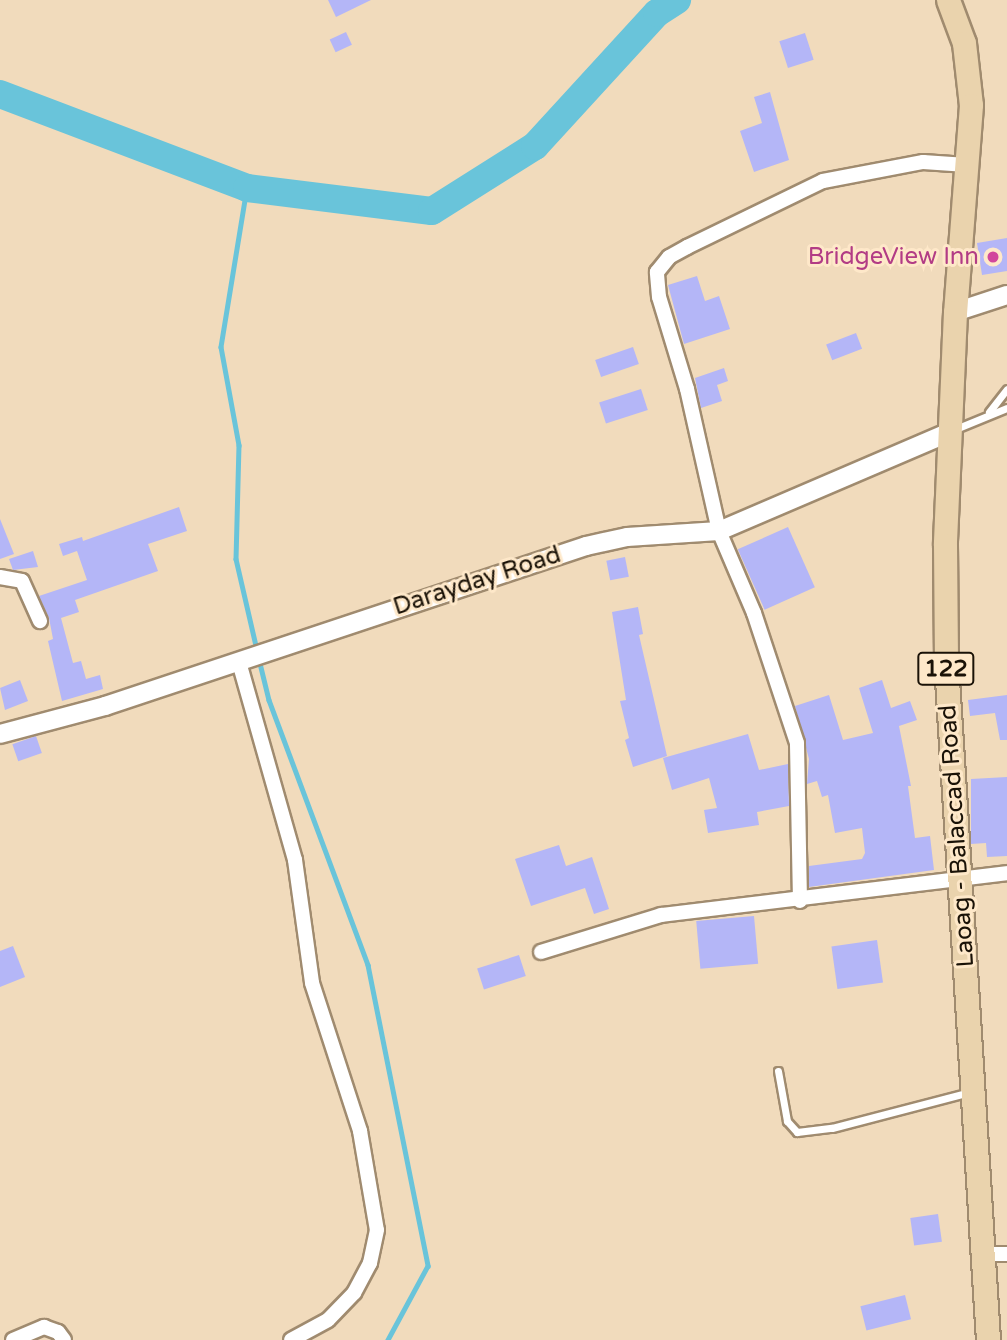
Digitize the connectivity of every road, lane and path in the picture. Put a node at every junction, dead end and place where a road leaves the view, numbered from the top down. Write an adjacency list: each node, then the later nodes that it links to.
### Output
1 (948, 0): 2 (main road, Laoag - Balaccad Road / 122)
2 (967, 165): 4 (main road, Laoag - Balaccad Road / 122); 9 (street)
3 (1007, 295): 4 (street)
4 (956, 312): 8 (main road, Laoag - Balaccad Road / 122)
5 (1007, 389): 7 (lane)
6 (1007, 408): 7 (lane)
7 (988, 412): 8 (lane)
8 (950, 432): 9 (street, Darayday Road); 15 (main road, Laoag - Balaccad Road / 122)
9 (719, 531): 12 (street, Darayday Road); 16 (street)
10 (0, 578): 11 (street)
11 (40, 621)
12 (244, 661): 13 (street, Darayday Road); 24 (street)
13 (0, 734)
14 (1007, 873): 15 (street)
15 (961, 878): 16 (street); 19 (main road, Laoag - Balaccad Road / 122)
16 (800, 901): 17 (street)
17 (541, 952)
18 (778, 1071): 19 (lane)
19 (971, 1091): 20 (main road, Laoag - Balaccad Road / 122)
20 (984, 1254): 21 (street); 25 (main road, Laoag - Balaccad Road / 122)
21 (1007, 1254)
22 (13, 1340): 23 (street)
23 (64, 1340)
24 (291, 1340)
25 (988, 1340)

